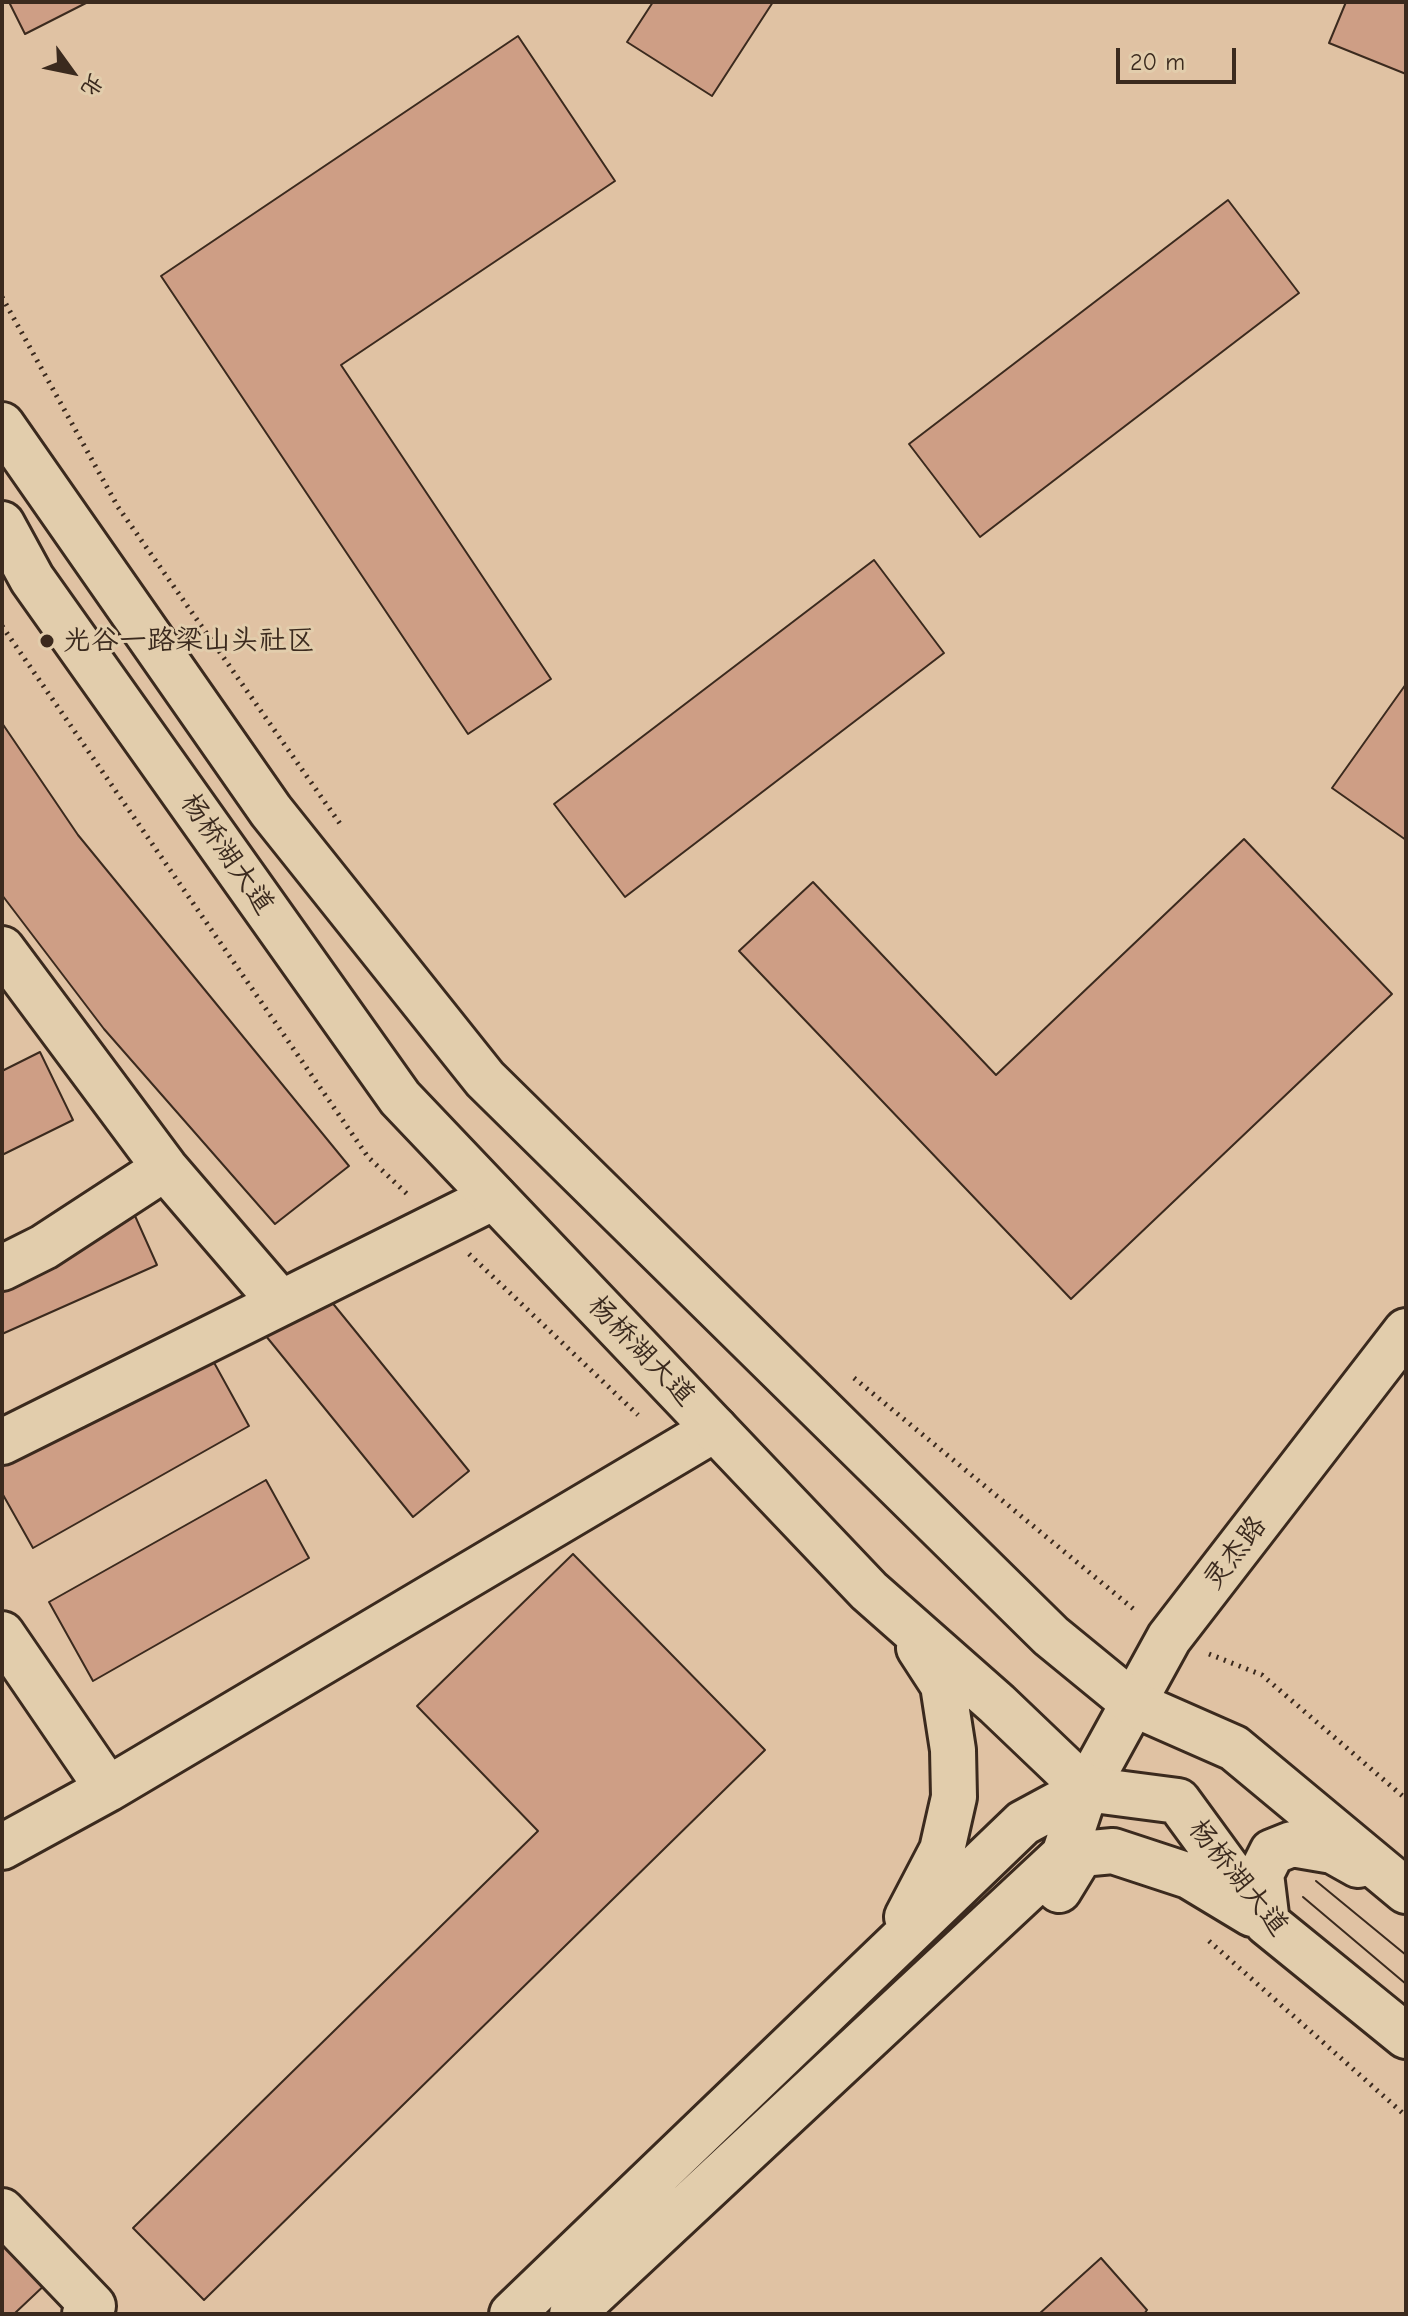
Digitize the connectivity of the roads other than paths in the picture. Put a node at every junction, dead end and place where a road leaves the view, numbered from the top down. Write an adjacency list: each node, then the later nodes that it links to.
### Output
1 (2, 425): 13 (main road)
2 (4, 533): 5 (main road, 杨桥湖大道)
3 (2, 949): 4 (main road)
4 (165, 1168): 6 (main road); 7 (main road)
5 (494, 1197): 7 (main road); 9 (main road, 杨桥湖大道)
6 (2, 1268)
7 (281, 1303): 10 (main road)
8 (1406, 1331): 13 (main road, 灵杰路)
9 (715, 1429): 11 (main road, 杨桥湖大道); 14 (main road)
10 (2, 1442)
11 (900, 1619): 15 (main road, 杨桥湖大道); 19 (main road)
12 (2, 1634): 14 (main road)
13 (1134, 1704): 15 (main road, 灵杰路); 17 (main road)
14 (108, 1789): 16 (main road)
15 (1086, 1789): 18 (main road, 杨桥湖大道); 19 (main road); 20 (main road, 灵杰路)
16 (2, 1847)
17 (1404, 1890): 18 (main road)
18 (1267, 1923): 20 (main road); 21 (main road, 杨桥湖大道)
19 (885, 1955): 24 (main road)
20 (907, 2001): 25 (main road)
21 (1406, 2036)
22 (2, 2211): 23 (main road)
23 (85, 2314)
24 (512, 2314)
25 (572, 2314)

